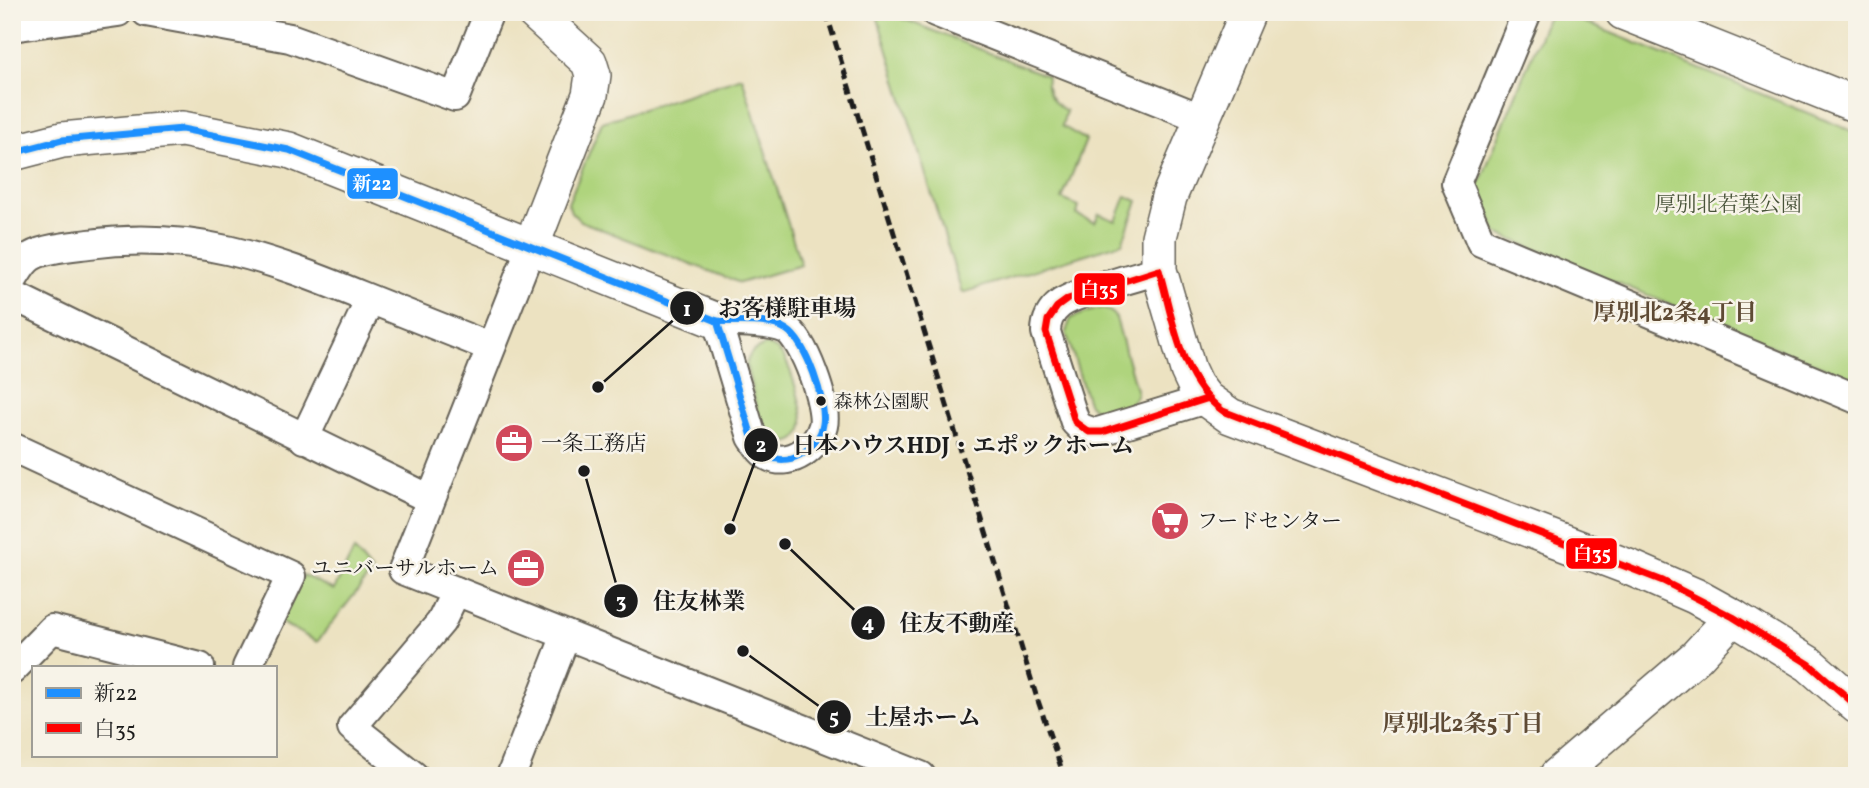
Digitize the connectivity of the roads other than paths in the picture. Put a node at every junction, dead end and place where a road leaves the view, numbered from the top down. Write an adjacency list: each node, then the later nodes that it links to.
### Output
1 (118, 12): 9 (street)
2 (146, 12): 3 (street)
3 (489, 12)
4 (534, 12): 13 (street)
5 (935, 12): 11 (street)
6 (1248, 12): 11 (street)
7 (1527, 12): 21 (street)
8 (1623, 12): 10 (street)
9 (12, 27)
10 (1857, 105)
11 (1201, 118): 14 (street)
12 (12, 153): 13 (street)
13 (531, 247): 18 (street); 19 (street)
14 (1158, 270): 20 (street); 20 (street)
15 (12, 281): 17 (street)
16 (12, 295): 22 (street)
17 (370, 300): 19 (street); 22 (street)
18 (717, 321): 18 (street)
19 (490, 347): 24 (street)
20 (1206, 399): 26 (street)
21 (1857, 399)
22 (304, 439): 24 (street)
23 (12, 447): 29 (street)
24 (430, 499): 25 (street)
25 (456, 591): 27 (street); 32 (street)
26 (1733, 617): 31 (street); 35 (street)
27 (566, 635): 33 (street); 34 (street)
28 (196, 666): 30 (street)
29 (247, 666)
30 (12, 670)
31 (1857, 706)
32 (414, 776)
33 (511, 776)
34 (921, 776)
35 (1557, 776)

